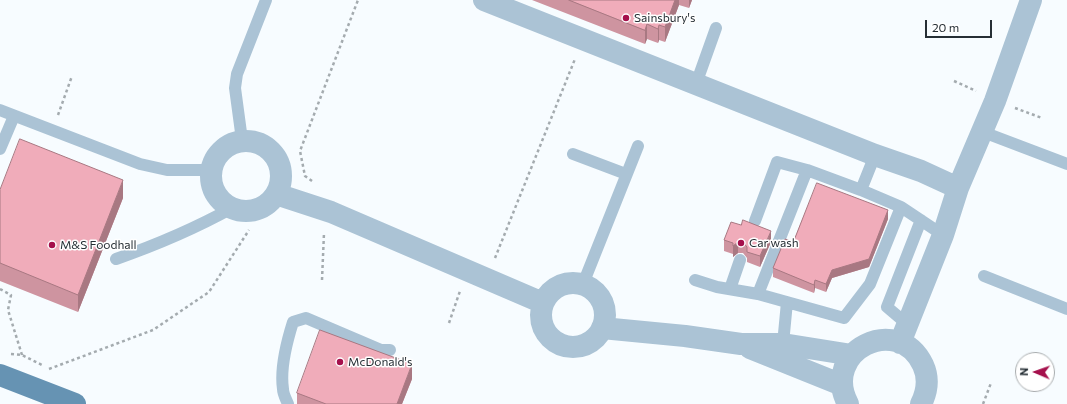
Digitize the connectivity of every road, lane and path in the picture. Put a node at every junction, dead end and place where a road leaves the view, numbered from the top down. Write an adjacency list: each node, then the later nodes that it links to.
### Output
1 (266, 0): 15 (lane)
2 (358, 0): 24 (path)
3 (484, 0): 6 (street)
4 (1030, 0): 9 (street)
5 (716, 28): 8 (lane)
6 (583, 40): 8 (street); 38 (path)
7 (72, 76): 13 (path)
8 (696, 84): 19 (street)
9 (995, 101): 12 (path); 14 (street)
10 (0, 110): 11 (lane)
11 (14, 116): 13 (lane); 17 (lane)
12 (1042, 118)
13 (52, 131): 21 (lane)
14 (983, 132): 20 (lane); 25 (street)
15 (242, 140): 21 (street); 27 (street)
16 (638, 146): 23 (lane)
17 (0, 149)
18 (573, 154): 23 (lane)
19 (875, 155): 25 (street); 26 (lane)
20 (1067, 164)
21 (211, 170): 29 (street)
22 (807, 170): 26 (lane); 32 (lane); 45 (lane)
23 (626, 174): 41 (lane)
24 (318, 185)
25 (958, 188): 34 (street)
26 (861, 190): 28 (lane)
27 (276, 194): 29 (street); 30 (street)
28 (901, 207): 31 (lane); 46 (lane)
29 (232, 208): 35 (lane)
30 (331, 212): 38 (street); 39 (path)
31 (921, 220): 34 (lane); 51 (lane)
32 (755, 221)
33 (249, 230): 56 (path)
34 (943, 234): 51 (street)
35 (116, 259)
36 (740, 260): 44 (lane)
37 (984, 276): 48 (lane)
38 (487, 278): 47 (street)
39 (322, 280)
40 (695, 280): 44 (lane)
41 (583, 284): 47 (street); 50 (street)
42 (462, 287): 49 (path)
43 (0, 289): 56 (path)
44 (730, 289): 45 (lane)
45 (758, 294): 46 (lane)
46 (787, 302): 53 (lane)
47 (543, 303): 50 (street)
48 (1067, 309)
49 (449, 323)
50 (602, 328): 52 (street)
51 (903, 333): 57 (street); 63 (street)
52 (741, 344): 53 (street); 60 (street)
53 (783, 344): 57 (street)
54 (390, 350): 62 (lane)
55 (8, 354): 56 (path)
56 (22, 355)
57 (852, 355): 60 (street)
58 (0, 374): 61 (main road)
59 (991, 383): 64 (path)
60 (845, 395)
61 (75, 404)
62 (288, 404)
63 (921, 404)
64 (983, 404)

